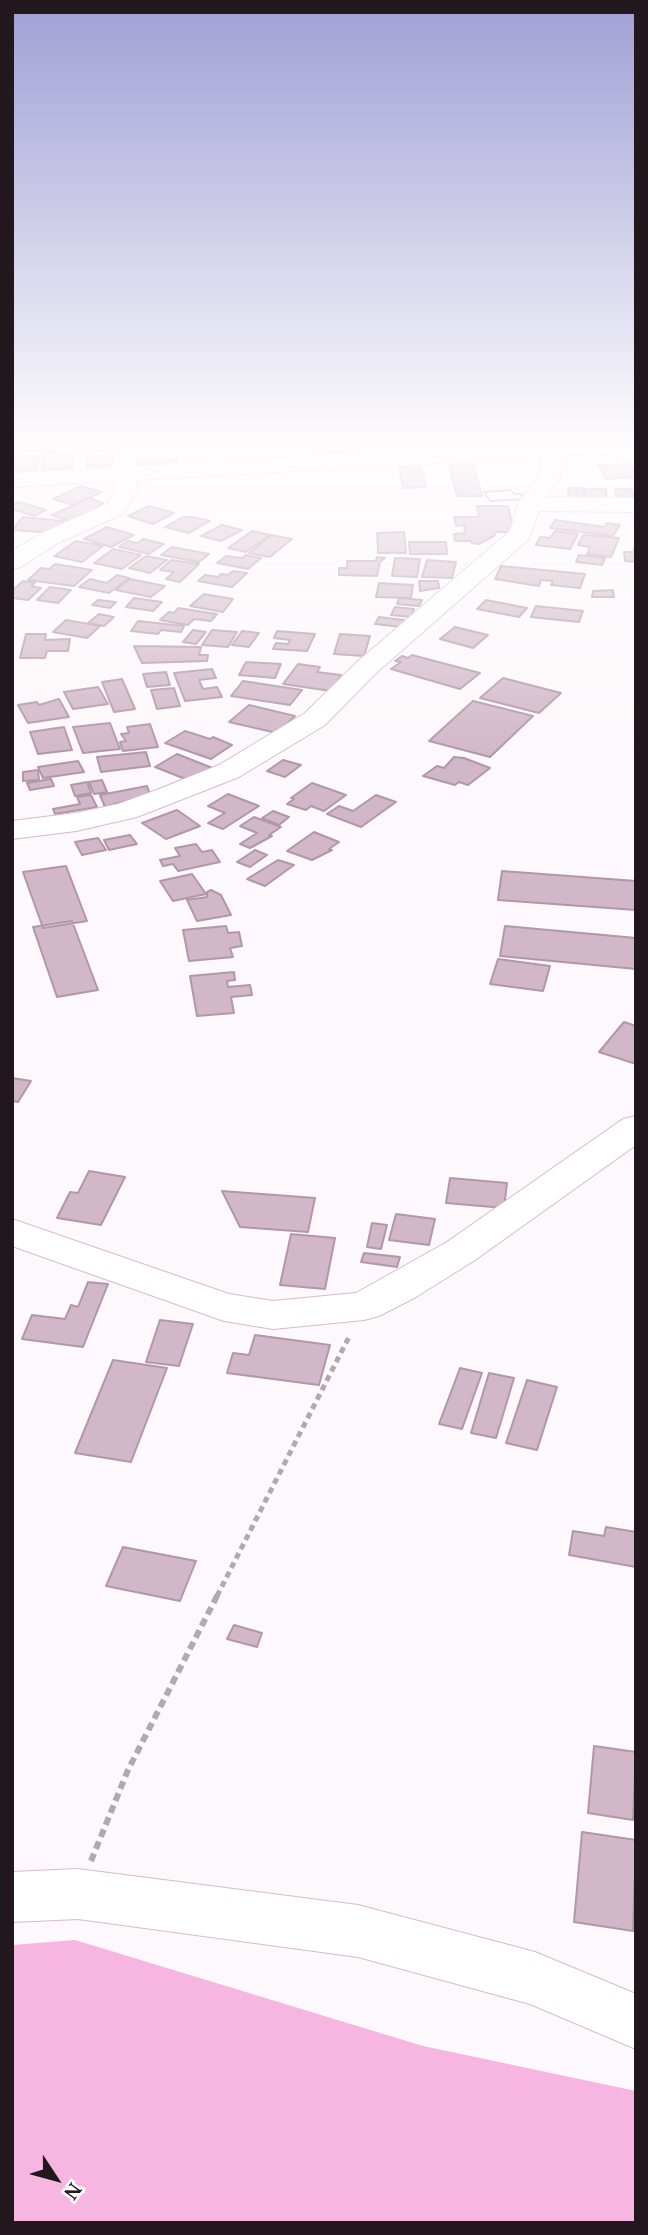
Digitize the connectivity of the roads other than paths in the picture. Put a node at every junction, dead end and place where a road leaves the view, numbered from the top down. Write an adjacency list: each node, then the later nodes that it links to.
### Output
1 (35, 547): 3 (street)
2 (506, 547): 4 (street)
3 (12, 562)
4 (13, 823)
5 (636, 1126): 6 (street)
6 (12, 1232)
7 (12, 1897): 8 (street)
8 (636, 2022)

